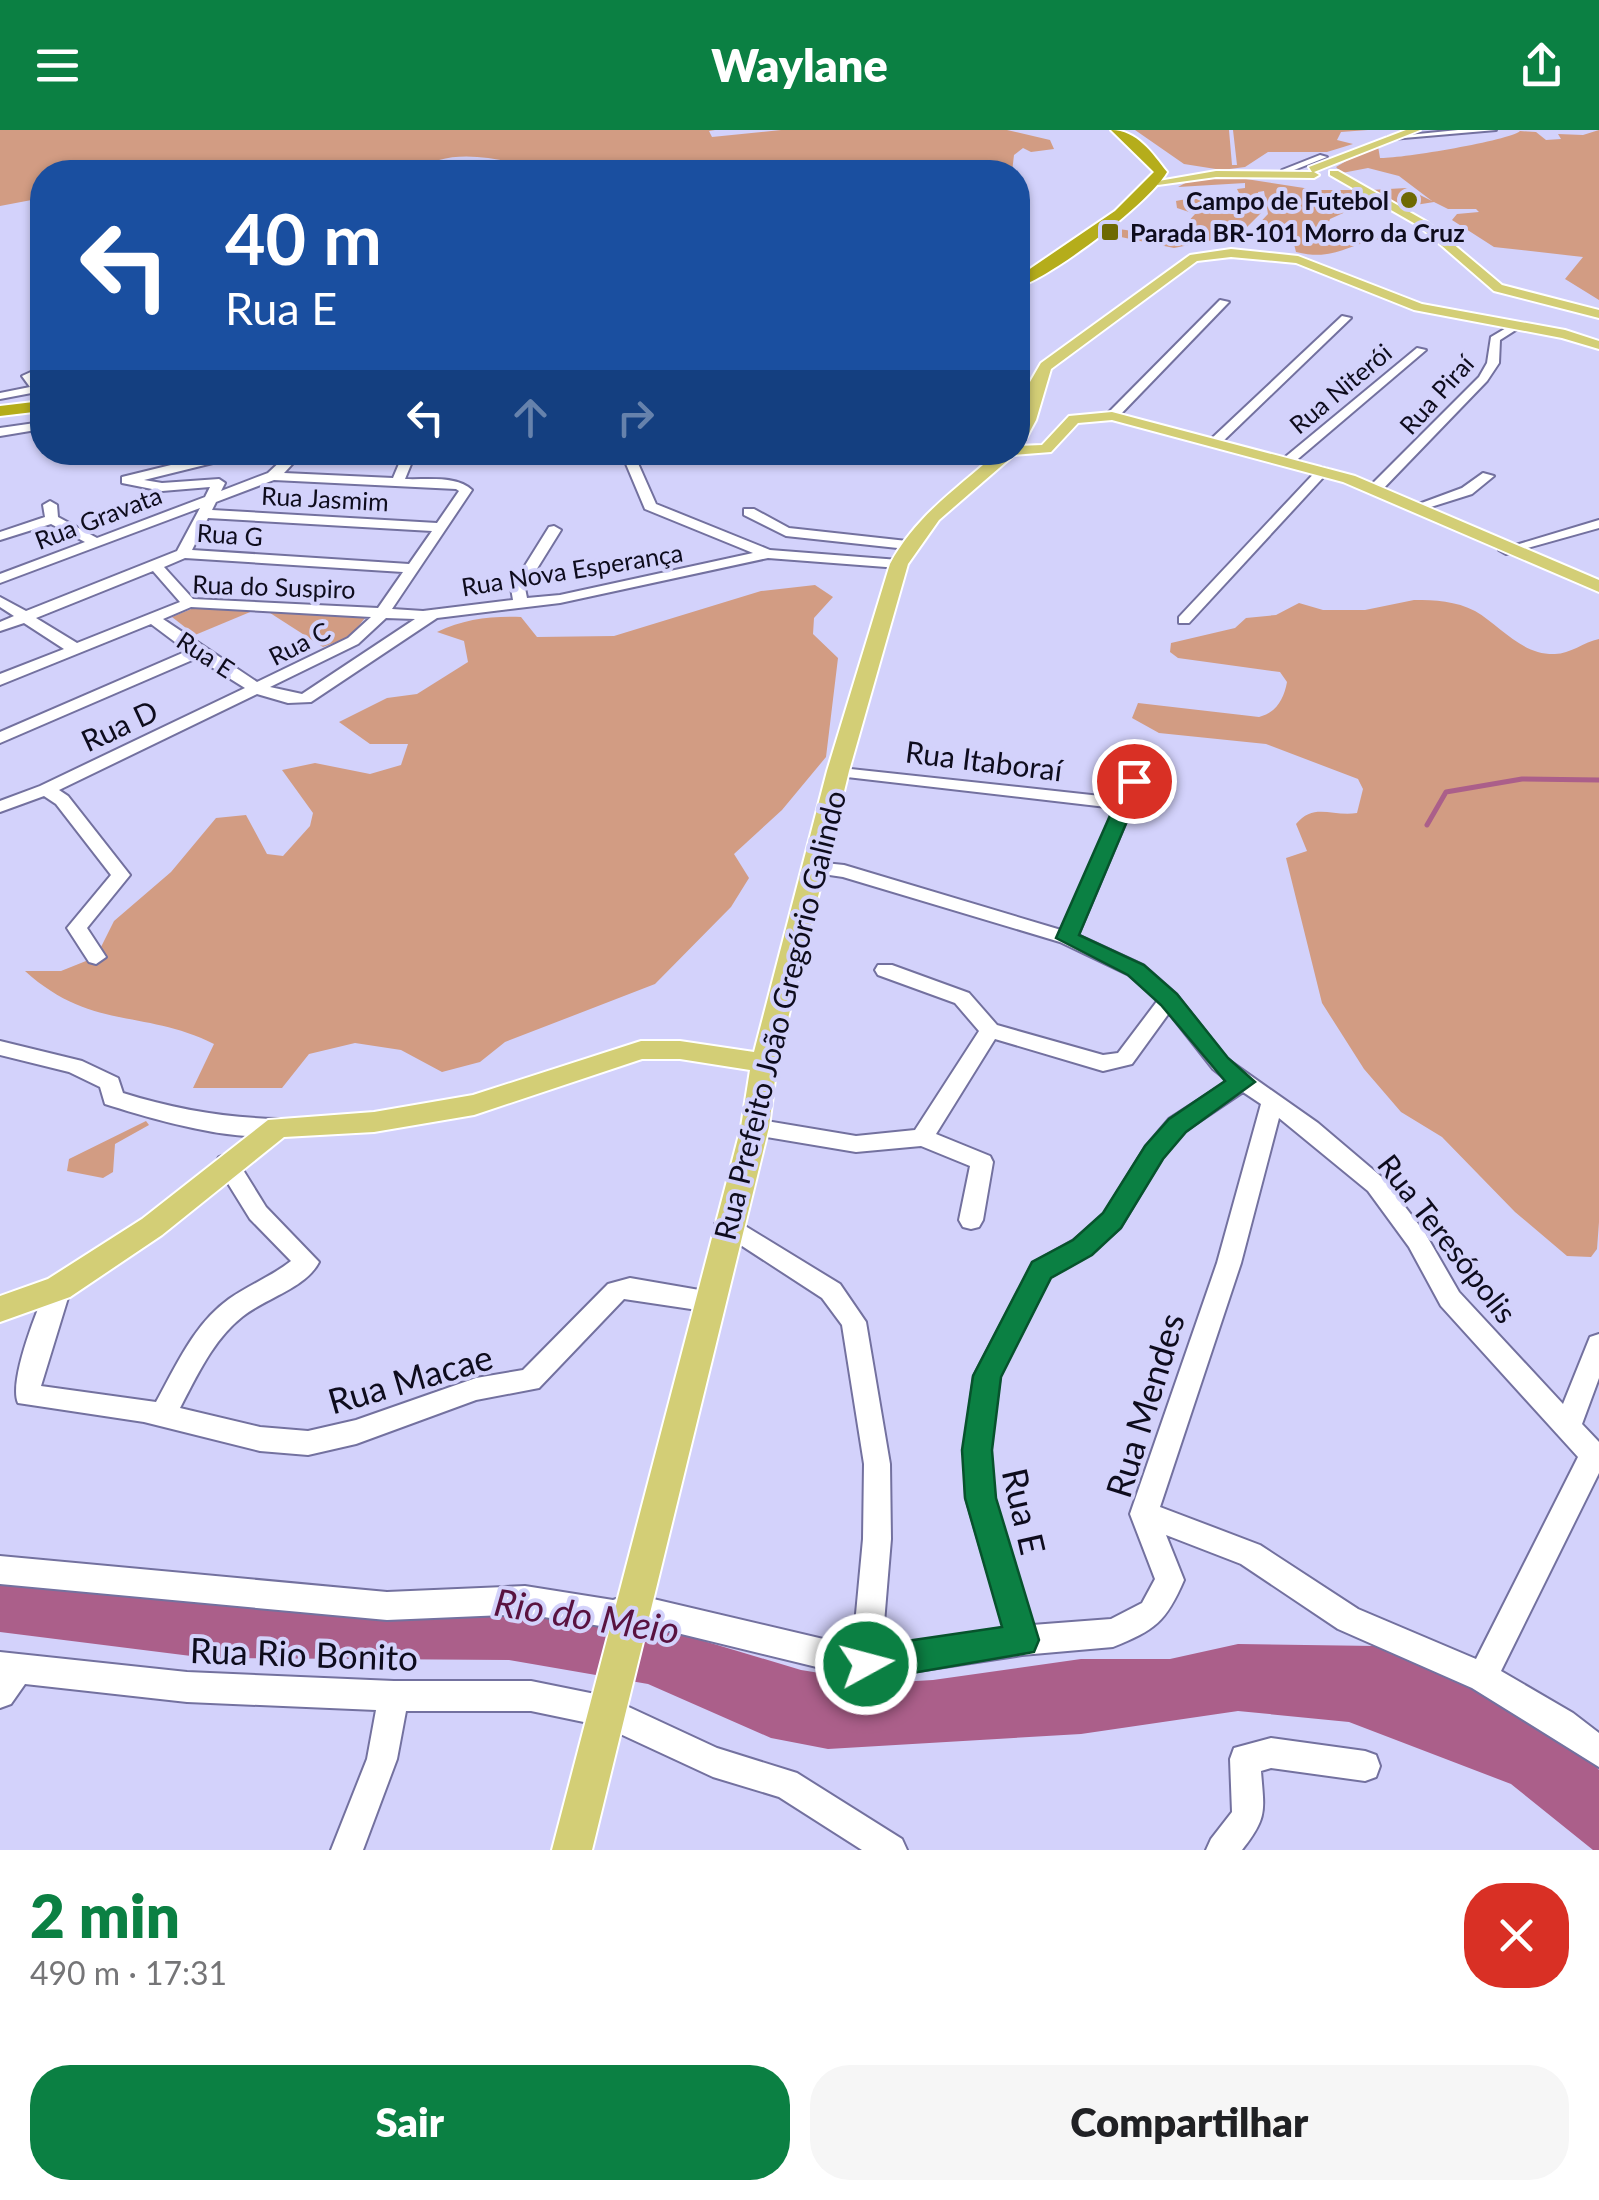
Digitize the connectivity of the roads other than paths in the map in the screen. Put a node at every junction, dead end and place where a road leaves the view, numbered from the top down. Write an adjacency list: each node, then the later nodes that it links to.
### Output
1 (1117, 130): 8 (highway)
2 (1415, 130): 6 (main road)
3 (1495, 130): 6 (street); 7 (street)
4 (1540, 130): 5 (street)
5 (1551, 130)
6 (1392, 137): 9 (main road)
7 (1453, 146)
8 (1155, 162): 11 (main road); 12 (highway)
9 (1320, 168): 10 (street); 11 (main road); 15 (main road)
10 (1286, 170)
11 (1216, 174): 12 (main road)
12 (1158, 182): 13 (highway)
13 (1030, 275)
14 (1224, 302): 24 (street)
15 (1599, 314)
16 (1346, 318): 28 (street)
17 (1517, 326): 18 (main road); 25 (main road); 40 (street, Rua Piraí)
18 (1599, 345)
19 (1420, 350): 30 (street, Rua Niterói)
20 (30, 395): 21 (street)
21 (0, 396)
22 (30, 399): 23 (highway)
23 (0, 412)
24 (1112, 416): 28 (main road); 29 (main road)
25 (1030, 421)
26 (30, 428): 27 (street)
27 (0, 432)
28 (1215, 442): 30 (main road)
29 (1030, 450)
30 (1288, 461): 36 (main road)
31 (188, 465): 41 (street)
32 (285, 465): 37 (street)
33 (404, 465): 39 (street)
34 (633, 465): 51 (street)
35 (992, 465): 52 (main road, Rua Prefeito João Gregório Galindo)
36 (1324, 470): 40 (main road); 64 (street)
37 (273, 476): 39 (street); 41 (street, Rua Gravata)
38 (1488, 476): 42 (street)
39 (396, 483): 45 (street, Rua C)
40 (1375, 489): 42 (main road)
41 (209, 506): 45 (street, Rua Jasmim); 48 (street, Rua Gravata); 50 (street)
42 (1415, 508): 49 (main road)
43 (749, 512): 52 (street)
44 (1599, 524): 49 (street)
45 (441, 527): 54 (street, Rua C)
46 (554, 530): 59 (street)
47 (0, 536): 48 (street)
48 (94, 542): 55 (street, Rua Gravata)
49 (1506, 550): 56 (main road)
50 (183, 554): 53 (street, Rua G); 54 (street, Rua G)
51 (768, 554): 52 (street); 59 (street, Rua Nova Esperança)
52 (903, 554): 72 (main road, Rua Prefeito João Gregório Galindo)
53 (156, 565): 58 (street); 62 (street, Rua G)
54 (412, 568): 61 (street, Rua C)
55 (0, 579)
56 (1599, 587)
57 (0, 601): 62 (street)
58 (189, 603): 61 (street, Rua do Suspiro); 63 (street, Rua do Suspiro)
59 (521, 603): 60 (street, Rua Nova Esperança)
60 (434, 613): 61 (street, Rua Nova Esperança); 69 (street, Rua E)
61 (380, 616): 69 (street, Rua C)
62 (26, 617): 65 (street, Rua G); 66 (street)
63 (152, 618): 66 (street, Rua do Suspiro); 67 (street, Rua E)
64 (1184, 620)
65 (0, 627)
66 (75, 649): 68 (street, Rua do Suspiro)
67 (198, 652): 69 (street, Rua E); 70 (street)
68 (0, 680)
69 (260, 688): 73 (street, Rua D)
70 (0, 738)
71 (1145, 758): 74 (street)
72 (838, 770): 74 (street, Rua Itaboraí); 76 (main road, Rua Prefeito João Gregório Galindo)
73 (46, 790): 75 (street, Rua D); 78 (street)
74 (1123, 804): 77 (street)
75 (0, 807)
76 (815, 868): 77 (street, Rua Teresópolis); 83 (main road, Rua Prefeito João Gregório Galindo)
77 (1067, 938): 80 (street, Rua Teresópolis)
78 (96, 957)
79 (885, 970): 81 (street)
80 (1169, 999): 81 (street); 84 (street, Rua Teresópolis)
81 (990, 1030): 88 (street)
82 (0, 1048): 86 (street)
83 (764, 1063): 86 (main road); 87 (main road, Rua Prefeito João Gregório Galindo)
84 (1242, 1082): 85 (street, Rua Teresópolis); 102 (street, Rua E)
85 (1271, 1104): 97 (street, Rua Teresópolis); 99 (street, Rua Mendes)
86 (278, 1127): 89 (main road)
87 (754, 1128): 88 (street); 91 (main road, Rua Prefeito João Gregório Galindo)
88 (922, 1138): 90 (street)
89 (227, 1163): 92 (main road); 96 (street)
90 (971, 1220)
91 (727, 1224): 93 (main road, Rua Prefeito João Gregório Galindo); 103 (street)
92 (59, 1288): 94 (main road); 96 (street, Rua Macae)
93 (711, 1302): 96 (street, Rua Macae); 101 (main road, Rua Prefeito João Gregório Galindo)
94 (0, 1309)
95 (1599, 1345): 97 (street)
96 (161, 1417)
97 (1568, 1425): 98 (street, Rua Teresópolis)
98 (1596, 1458): 105 (street)
99 (1144, 1514): 102 (street, Rua Mendes); 105 (street)
100 (0, 1570): 101 (street, Rua Mendes)
101 (630, 1614): 103 (street, Rua Mendes); 107 (main road, Rua Prefeito João Gregório Galindo)
102 (1022, 1640): 103 (street, Rua Mendes)
103 (866, 1664)
104 (6, 1676): 106 (street, Rua Rio Bonito)
105 (1483, 1677): 108 (street)
106 (394, 1696): 107 (street, Rua Rio Bonito); 110 (street)
107 (606, 1706): 111 (main road); 112 (street, Rua Rio Bonito)
108 (1599, 1752)
109 (1364, 1766): 113 (street)
110 (347, 1850)
111 (572, 1850)
112 (891, 1850)
113 (1222, 1850)

